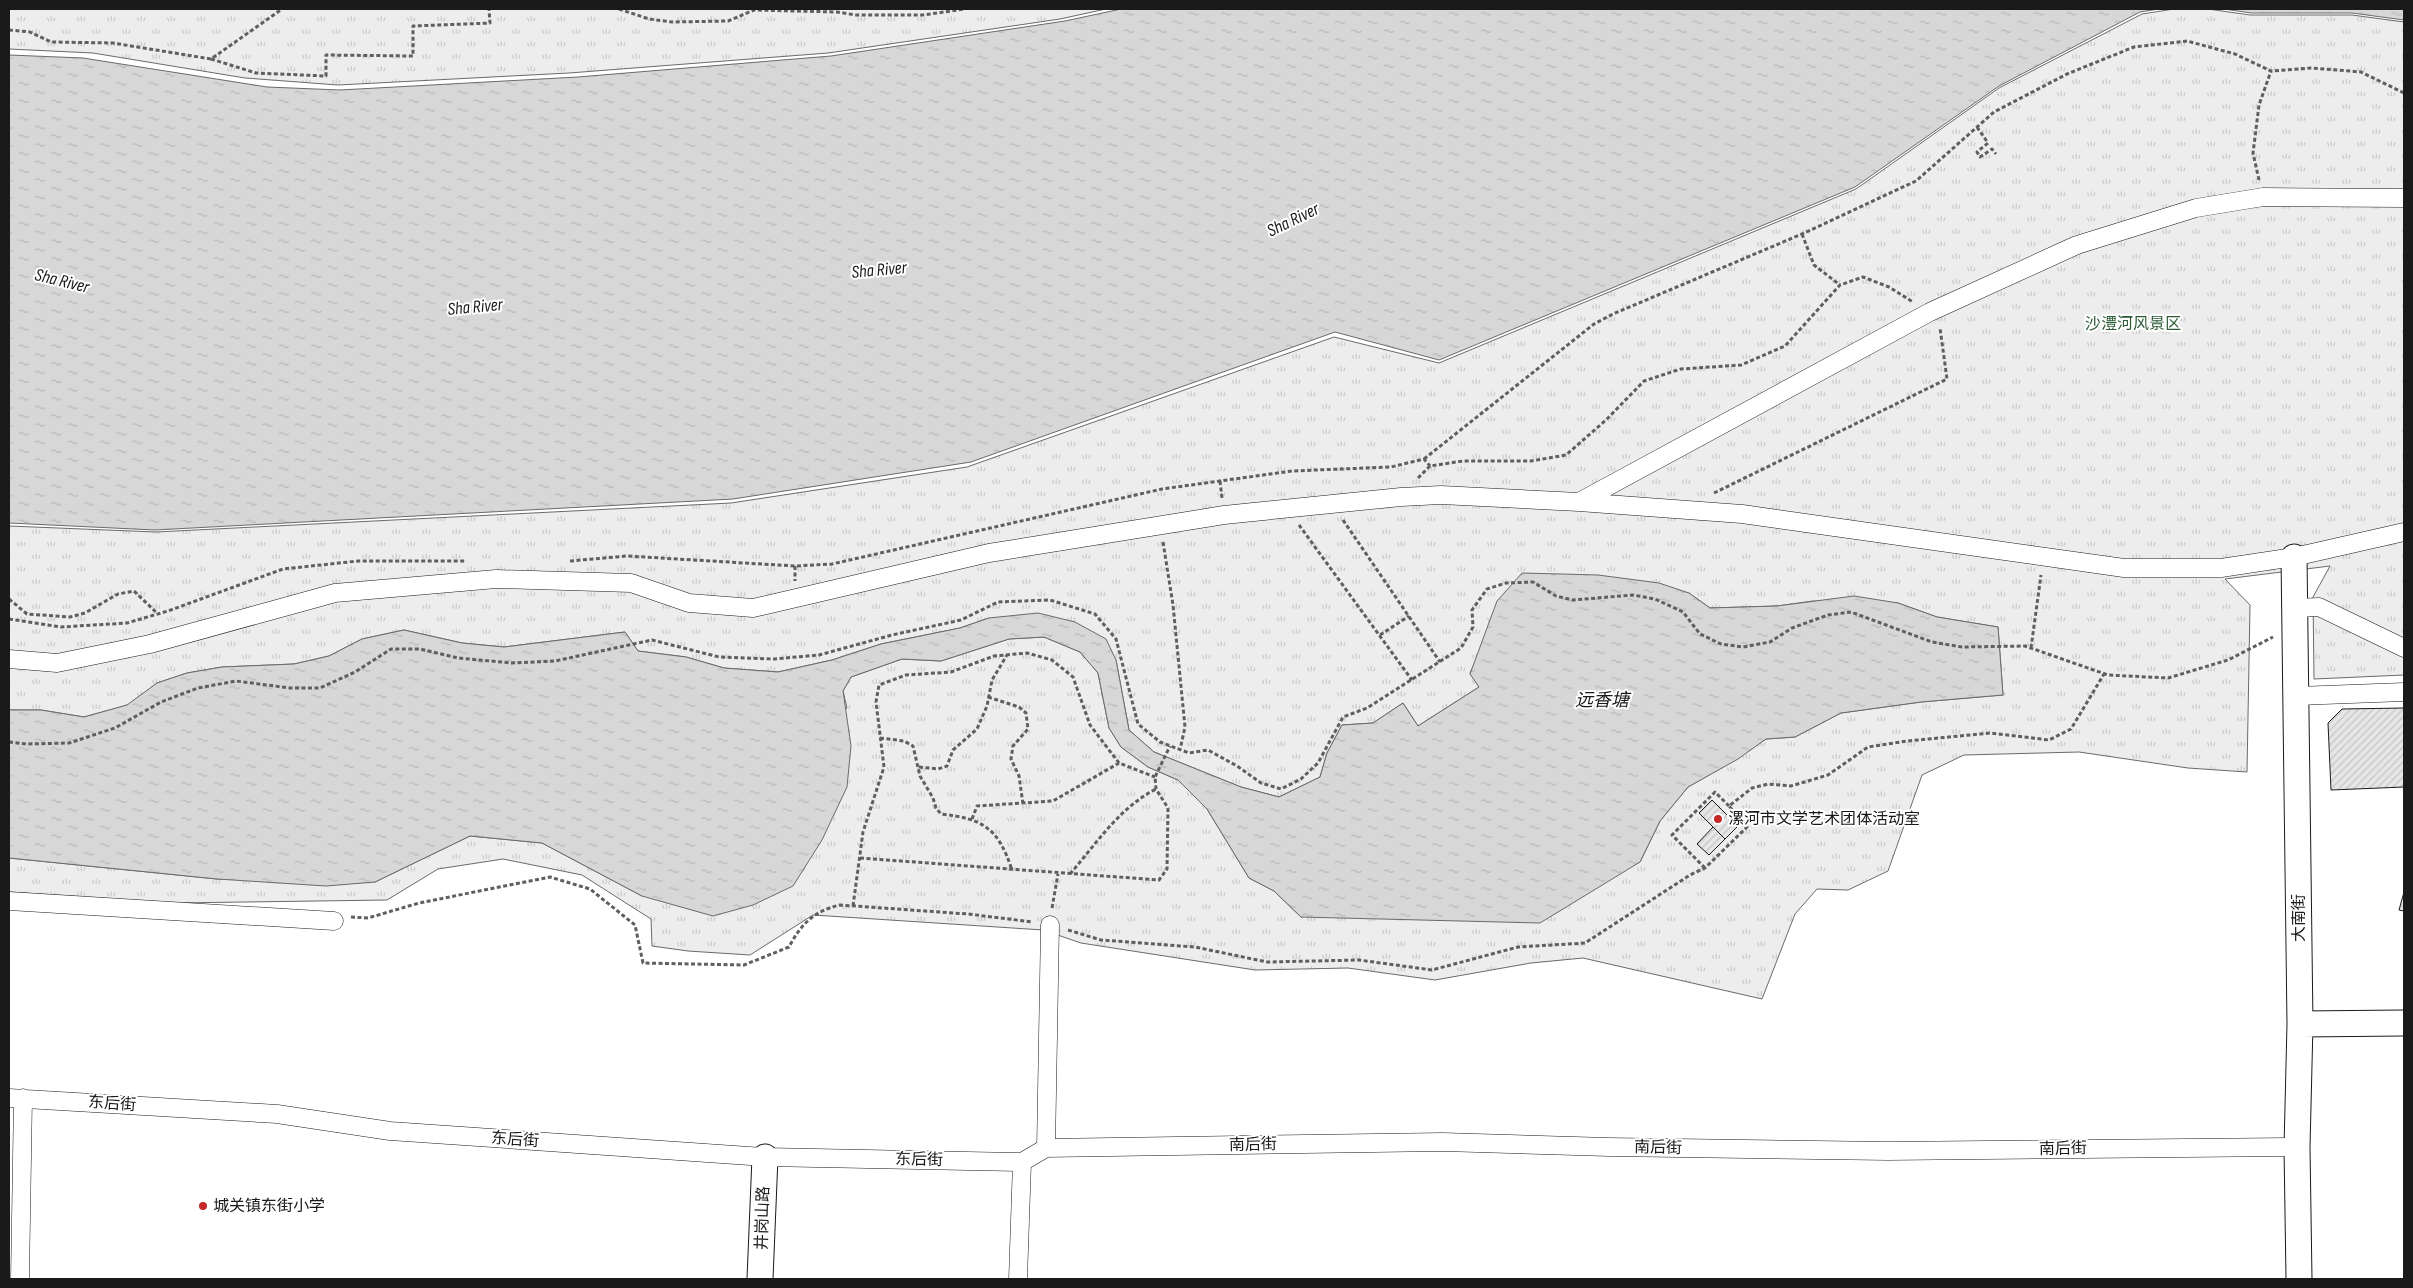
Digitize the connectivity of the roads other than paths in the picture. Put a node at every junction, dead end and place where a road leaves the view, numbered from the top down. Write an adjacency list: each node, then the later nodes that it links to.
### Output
1 (2404, 198): 2 (street)
2 (1579, 502): 4 (street); 7 (street)
3 (2404, 532): 4 (street)
4 (2294, 557): 5 (street, 大南街)
5 (2295, 617): 6 (street); 9 (street, 大南街)
6 (2404, 648)
7 (9, 659)
8 (2404, 692): 9 (street)
9 (2297, 696): 14 (street, 大南街)
10 (9, 901): 11 (street)
11 (334, 921)
12 (1050, 926): 17 (street)
13 (2404, 1023): 14 (street)
14 (2300, 1024): 16 (street, 大南街)
15 (16, 1098): 18 (street, 东后街); 20 (street)
16 (2297, 1147): 17 (street, 南后街); 23 (street, 大南街)
17 (1046, 1148): 19 (street, 南后街)
18 (765, 1157): 19 (street, 东后街); 21 (street, 井岗山路)
19 (1022, 1162): 22 (street)
20 (20, 1279)
21 (760, 1279)
22 (1018, 1279)
23 (2299, 1279)

